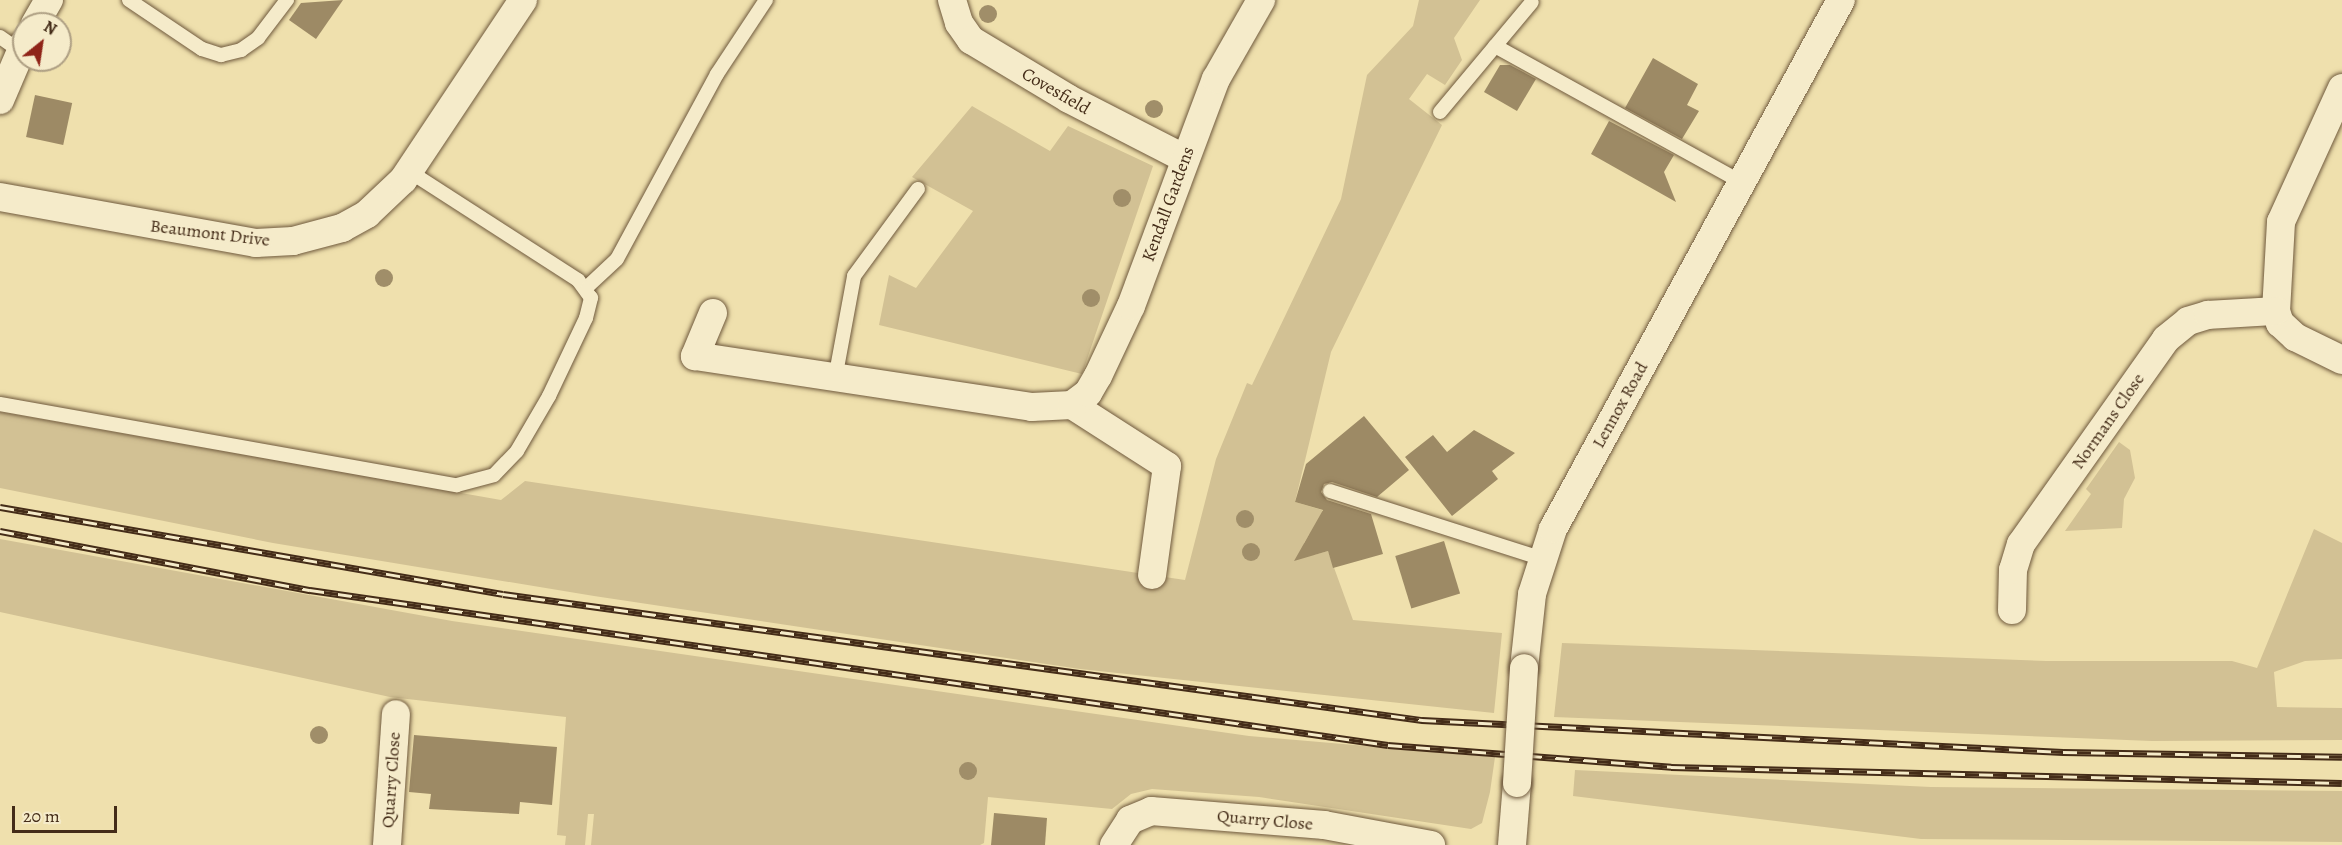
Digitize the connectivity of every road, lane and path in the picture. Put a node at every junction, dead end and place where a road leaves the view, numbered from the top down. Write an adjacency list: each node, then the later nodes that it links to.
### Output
1 (129, 0): 2 (lane)
2 (287, 0)
3 (523, 0): 15 (street, Beaumont Drive)
4 (766, 0): 19 (lane)
5 (952, 0): 14 (street, Covesfield)
6 (1261, 0): 14 (street, Kendall Gardens)
7 (1842, 0): 16 (street, Lennox Road)
8 (1532, 2): 9 (lane)
9 (1495, 46): 13 (lane); 16 (lane)
10 (12, 55): 12 (street)
11 (2342, 88): 20 (street)
12 (0, 100)
13 (1440, 112)
14 (1184, 158): 25 (street, Kendall Gardens)
15 (410, 171): 18 (street, Beaumont Drive); 19 (lane)
16 (1741, 182): 27 (street, Lennox Road)
17 (918, 189): 23 (lane)
18 (0, 197)
19 (586, 288): 24 (lane)
20 (2276, 311): 22 (street); 29 (street, Normans Close)
21 (714, 313): 23 (street)
22 (2342, 360)
23 (835, 379): 25 (street)
24 (0, 404)
25 (1072, 405): 28 (street)
26 (1330, 491): 27 (lane)
27 (1540, 558): 34 (street, Lennox Road, bridge)
28 (1152, 574)
29 (2012, 610)
30 (396, 714): 31 (street, Quarry Close)
31 (387, 845)
32 (1114, 845): 33 (street, Quarry Close)
33 (1431, 845)
34 (1512, 845)

